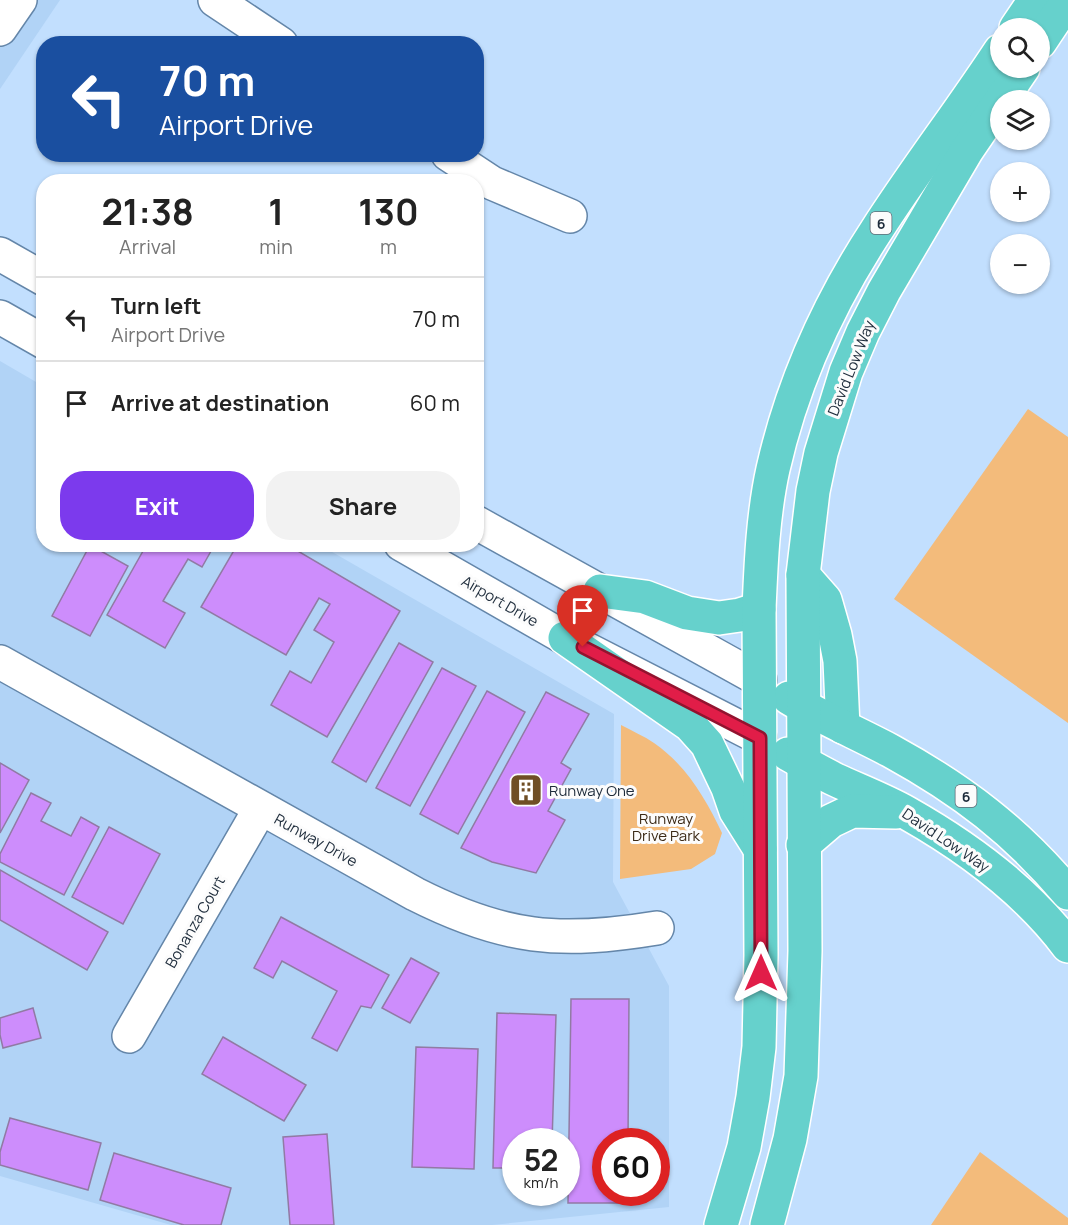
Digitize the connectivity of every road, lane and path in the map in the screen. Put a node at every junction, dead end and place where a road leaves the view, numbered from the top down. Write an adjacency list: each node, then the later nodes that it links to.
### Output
1 (20, 0): 7 (street)
2 (215, 0): 8 (street)
3 (1035, 0): 5 (main road)
4 (1068, 0): 6 (main road)
5 (1023, 18)
6 (1050, 27)
7 (0, 29)
8 (269, 36)
9 (990, 65): 23 (main road, 6)
10 (1016, 78): 21 (main road, David Low Way)
11 (460, 162): 12 (street)
12 (478, 174)
13 (484, 178): 14 (street)
14 (570, 216)
15 (0, 254): 16 (street)
16 (36, 274)
17 (0, 317): 18 (street)
18 (36, 337)
19 (484, 527): 22 (street)
20 (415, 552): 24 (street, Airport Drive)
21 (803, 575): 27 (main road, David Low Way); 28 (main road)
22 (600, 591): 23 (main road); 26 (street)
23 (759, 609): 26 (main road, 6)
24 (565, 638): 29 (street, Airport Drive); 34 (main road)
25 (0, 662): 31 (street, Runway Drive)
26 (760, 680): 27 (main road); 29 (main road, 6)
27 (804, 707): 28 (main road); 30 (main road, David Low Way)
28 (843, 727): 35 (main road, 6)
29 (760, 738): 30 (main road, David Low Way); 34 (main road)
30 (804, 763): 32 (main road, David Low Way); 33 (main road)
31 (260, 809): 36 (street, Runway Drive); 38 (street, Bonanza Court)
32 (906, 812): 33 (main road); 37 (main road, David Low Way)
33 (803, 845): 40 (main road)
34 (760, 849): 39 (main road)
35 (1068, 893)
36 (657, 928)
37 (1068, 946)
38 (129, 1036)
39 (721, 1225)
40 (767, 1225)

